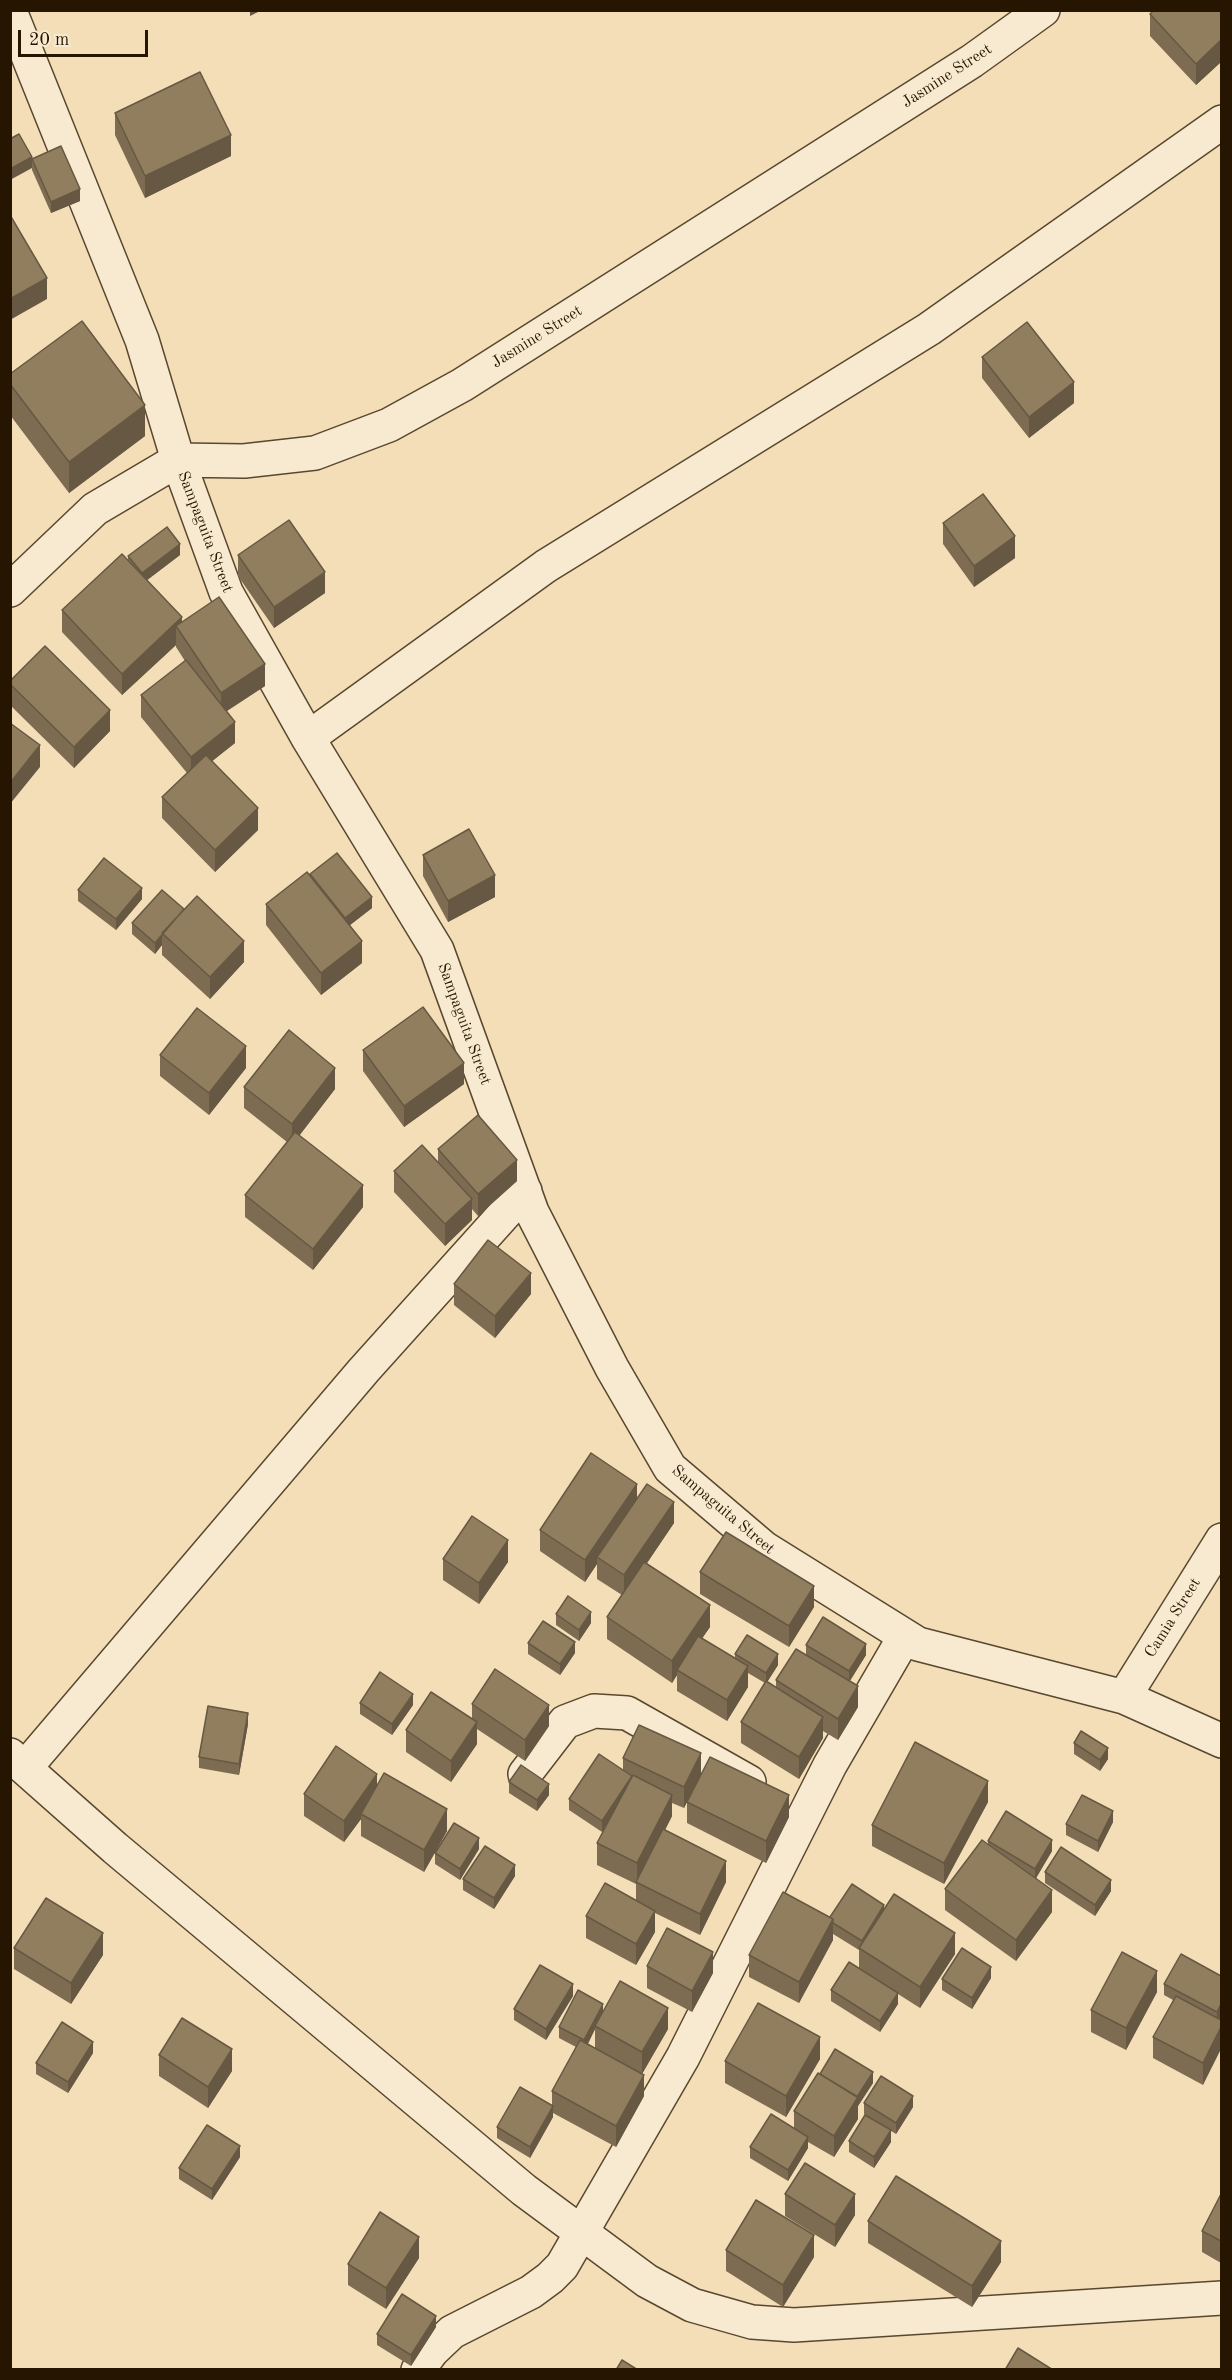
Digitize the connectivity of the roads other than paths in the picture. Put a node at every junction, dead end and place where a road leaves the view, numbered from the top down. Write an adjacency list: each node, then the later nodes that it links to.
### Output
1 (1043, 10): 4 (street, Jasmine Street)
2 (10, 11): 4 (street, Sampaguita Street)
3 (1221, 122): 6 (street)
4 (178, 460): 5 (street); 6 (street, Sampaguita Street)
5 (10, 590)
6 (308, 738): 7 (street, Sampaguita Street)
7 (525, 1191): 9 (street, Sampaguita Street); 12 (street)
8 (1221, 1540): 10 (street, Camia Street)
9 (905, 1636): 10 (street, Sampaguita Street); 14 (street)
10 (1124, 1696): 11 (street, Sampaguita Street)
11 (1221, 1741)
12 (18, 1762): 15 (street)
13 (525, 1774): 14 (street)
14 (805, 1814): 15 (street)
15 (580, 2232): 16 (street); 17 (street)
16 (1221, 2298)
17 (418, 2370)

